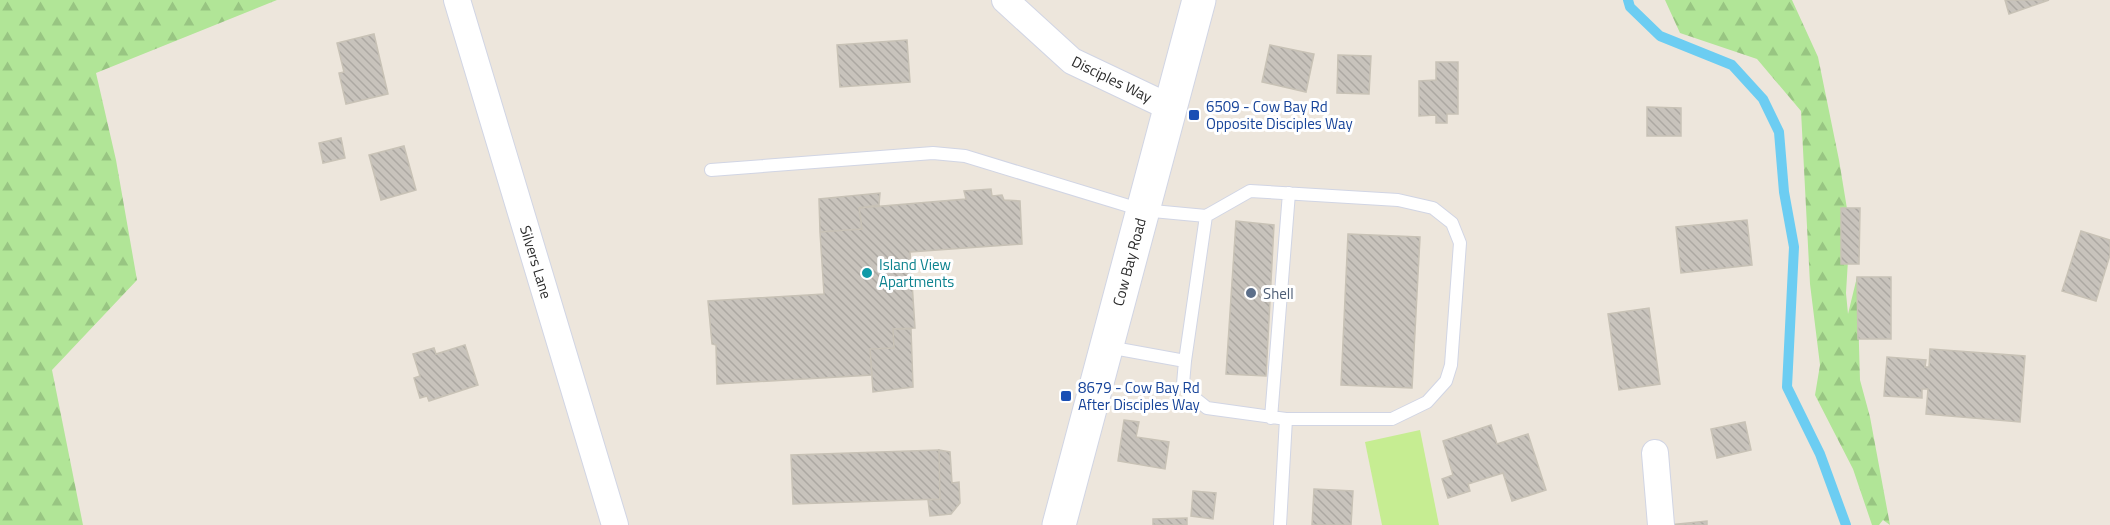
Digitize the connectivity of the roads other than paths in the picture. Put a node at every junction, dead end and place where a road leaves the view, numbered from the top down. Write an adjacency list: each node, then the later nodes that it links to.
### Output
1 (457, 0): 14 (street, Silvers Lane)
2 (1005, 0): 4 (street, Disciples Way)
3 (1199, 0): 4 (main road, Cow Bay Road)
4 (1169, 106): 7 (main road, Cow Bay Road)
5 (711, 170): 7 (lane)
6 (1289, 193): 8 (lane); 11 (lane); 12 (lane)
7 (1142, 210): 8 (lane); 9 (main road, Cow Bay Road)
8 (1206, 216): 10 (lane)
9 (1107, 346): 10 (lane); 15 (main road, Cow Bay Road)
10 (1185, 361): 11 (lane)
11 (1271, 418): 12 (lane)
12 (1286, 419): 16 (lane)
13 (1654, 453): 17 (street)
14 (615, 525)
15 (1059, 525)
16 (1280, 525)
17 (1661, 525)

